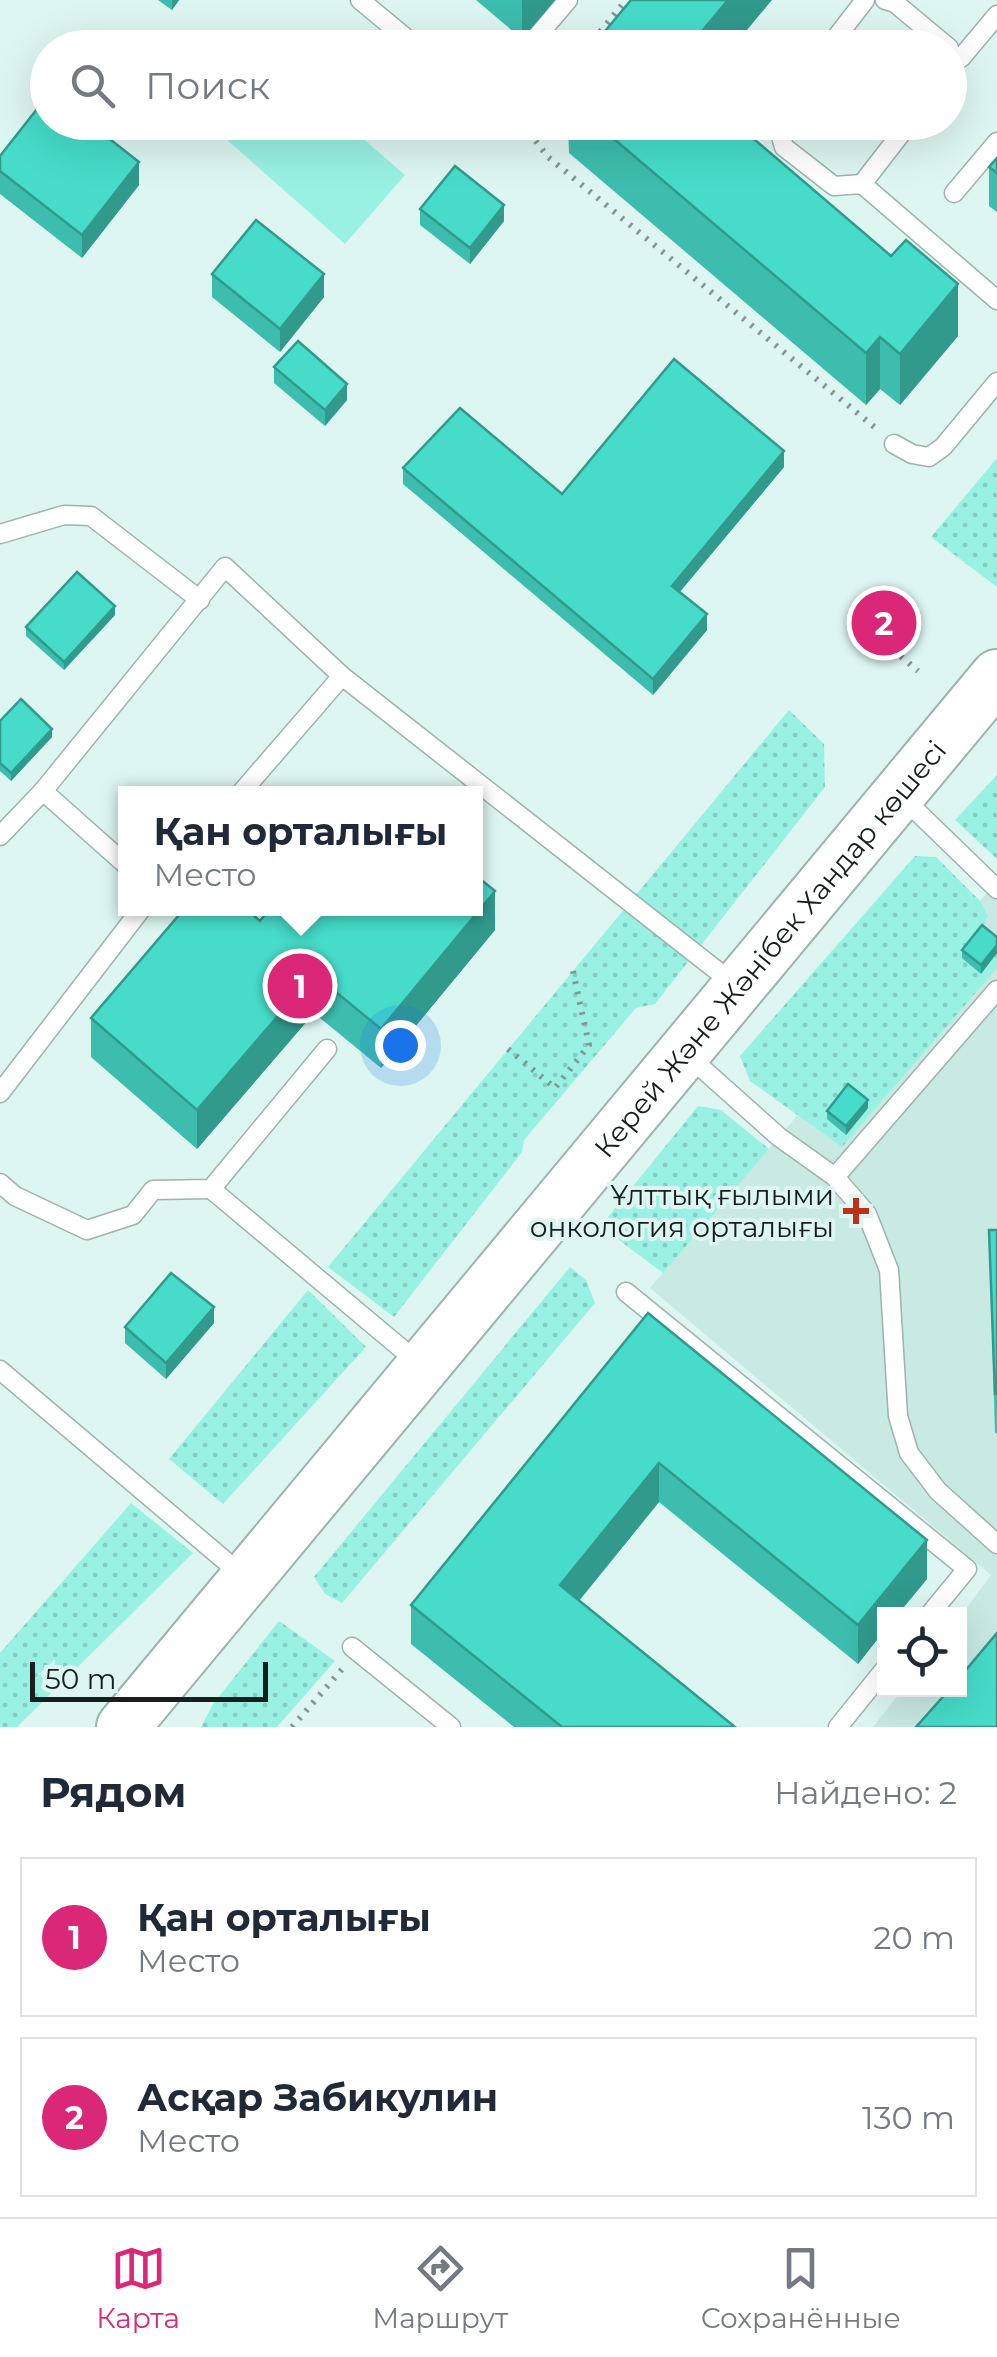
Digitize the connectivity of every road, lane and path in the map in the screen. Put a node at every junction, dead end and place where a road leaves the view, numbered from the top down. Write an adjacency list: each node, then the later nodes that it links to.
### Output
1 (360, 0): 7 (lane)
2 (568, 0): 8 (lane)
3 (626, 0): 9 (path)
4 (865, 0): 10 (lane)
5 (885, 0): 11 (lane)
6 (997, 15): 12 (lane)
7 (396, 30)
8 (542, 30)
9 (602, 30)
10 (842, 30)
11 (924, 30)
12 (967, 42)
13 (535, 140): 21 (path)
14 (782, 140): 17 (lane)
15 (896, 140): 17 (lane)
16 (997, 142): 18 (lane)
17 (862, 184): 19 (lane)
18 (954, 193)
19 (997, 300)
20 (997, 382): 21 (lane)
21 (894, 444)
22 (0, 534): 23 (lane)
23 (200, 600): 26 (lane); 31 (lane)
24 (861, 622): 25 (path)
25 (918, 671)
26 (342, 676): 28 (lane); 29 (lane)
27 (997, 676): 32 (main road, Керей Және Жәнібек Хандар көшесі)
28 (247, 786)
29 (482, 786)
30 (483, 787): 38 (lane)
31 (43, 791): 33 (lane); 34 (lane)
32 (898, 794): 35 (lane); 38 (main road, Керей Және Жәнібек Хандар көшесі)
33 (0, 836)
34 (118, 858)
35 (997, 890)
36 (136, 916): 45 (lane)
37 (573, 971): 42 (path)
38 (738, 987): 44 (main road, Керей Және Жәнібек Хандар көшесі)
39 (997, 990): 40 (lane)
40 (980, 1012): 41 (lane); 46 (lane)
41 (997, 1026)
42 (508, 1048)
43 (326, 1050): 48 (lane)
44 (684, 1052): 46 (lane); 50 (main road, Керей Және Жәнібек Хандар көшесі)
45 (0, 1093)
46 (835, 1177): 52 (lane)
47 (0, 1183): 48 (lane)
48 (211, 1189): 50 (lane)
49 (626, 1292): 54 (lane)
50 (423, 1366): 53 (main road, Керей Және Жәнібек Хандар көшесі)
51 (0, 1370): 53 (lane)
52 (997, 1544)
53 (246, 1578): 57 (main road, Керей Және Жәнібек Хандар көшесі)
54 (936, 1607)
55 (355, 1649): 58 (path); 59 (lane)
56 (877, 1679): 60 (lane)
57 (123, 1727)
58 (292, 1727)
59 (451, 1727)
60 (838, 1727)

